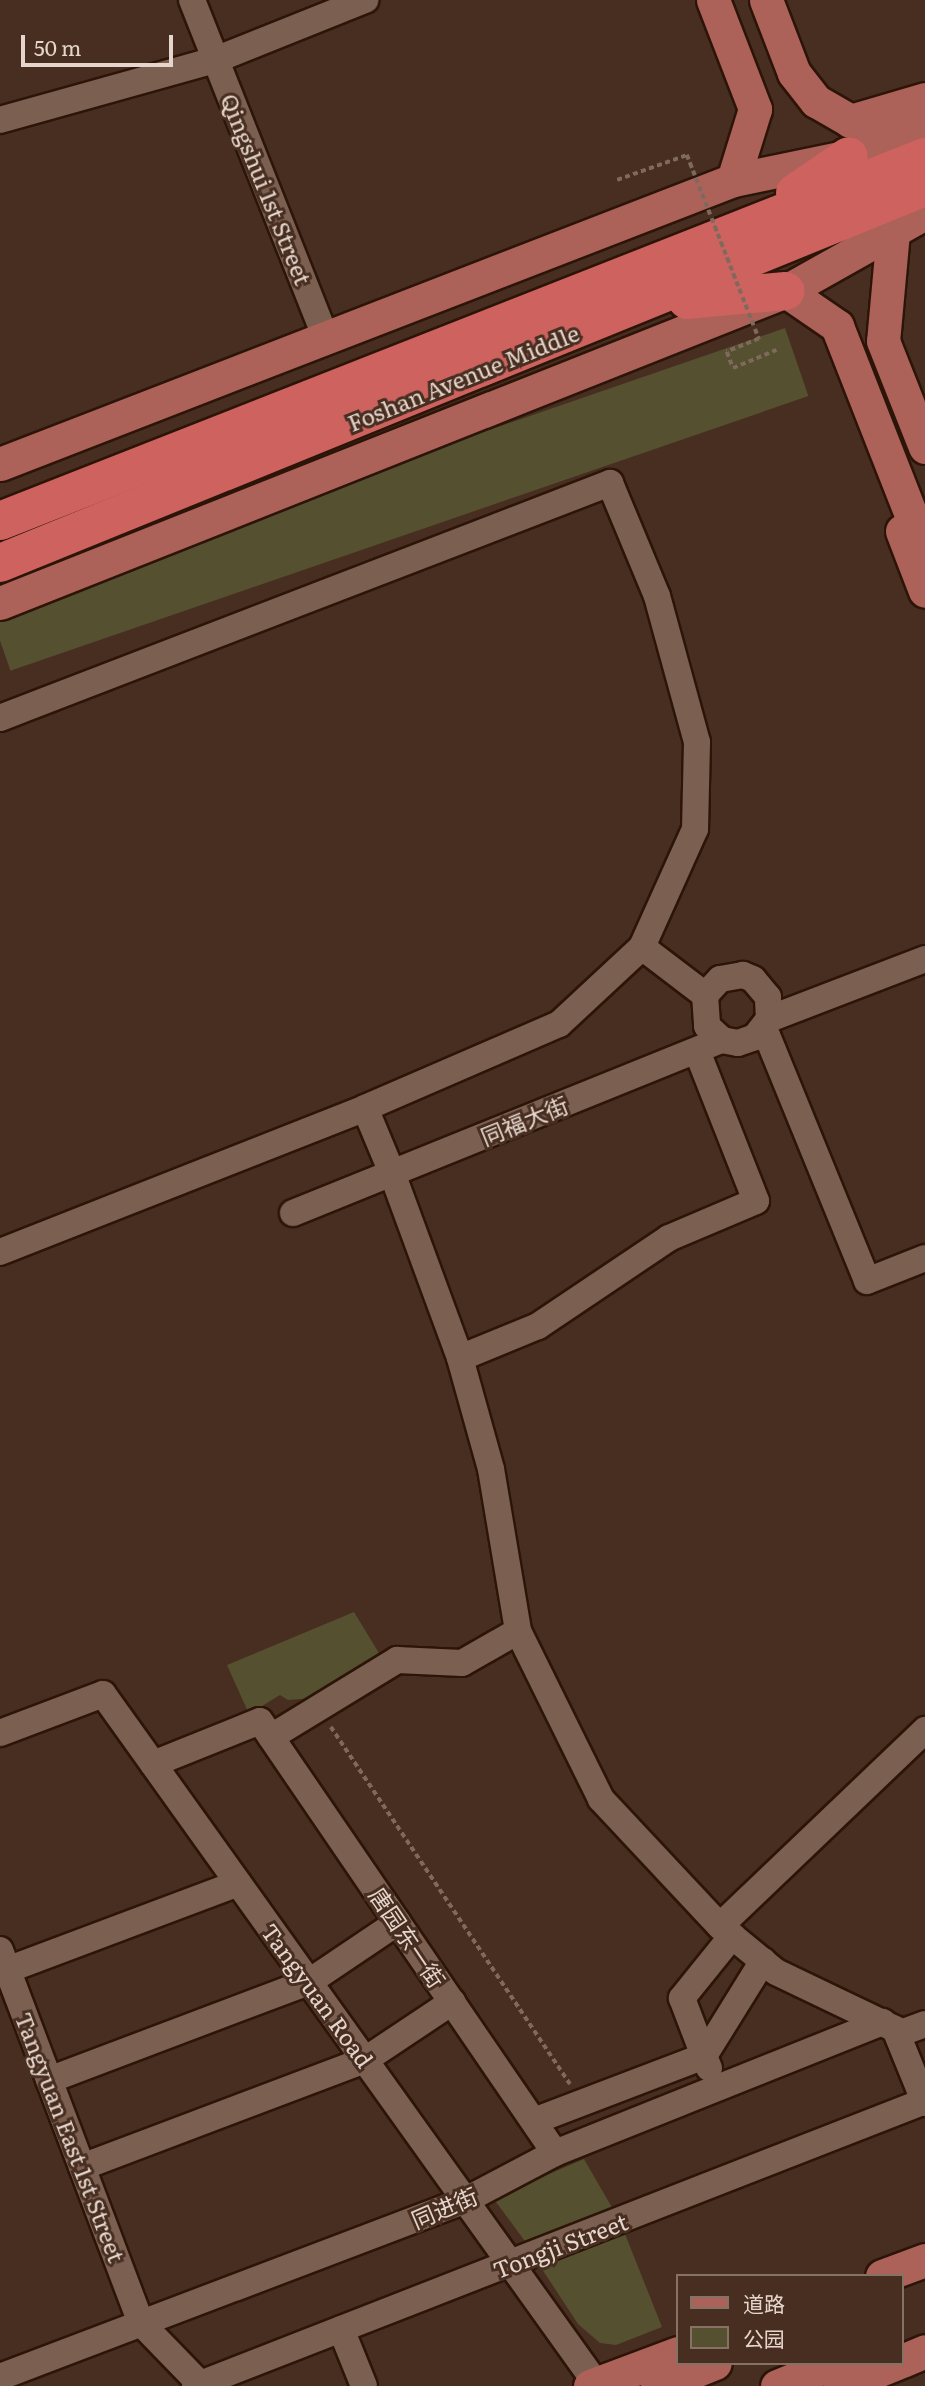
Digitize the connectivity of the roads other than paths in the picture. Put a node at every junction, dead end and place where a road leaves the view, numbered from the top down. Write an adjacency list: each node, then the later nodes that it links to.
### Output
1 (192, 0): 5 (street, Qingshui 1st Street)
2 (365, 0): 5 (street)
3 (713, 0): 11 (main road)
4 (766, 0): 6 (main road)
5 (215, 60): 8 (street); 18 (street, Qingshui 1st Street)
6 (925, 99)
7 (925, 114): 9 (main road)
8 (0, 120)
9 (916, 140): 10 (main road); 14 (highway, Foshan Avenue Middle)
10 (849, 156): 11 (main road); 14 (highway)
11 (733, 180): 18 (main road)
12 (925, 187): 17 (highway, Foshan Avenue Middle)
13 (925, 213): 15 (main road)
14 (742, 230): 23 (highway, Foshan Avenue Middle)
15 (893, 232): 16 (main road); 19 (main road)
16 (786, 291): 17 (highway); 25 (main road); 26 (main road)
17 (647, 303): 24 (highway, Foshan Avenue Middle)
18 (326, 338): 22 (main road)
19 (883, 341): 20 (main road); 21 (main road)
20 (925, 394)
21 (925, 447)
22 (0, 464)
23 (0, 521)
24 (0, 563)
25 (923, 575)
26 (0, 603)
27 (0, 719): 28 (street)
28 (642, 947): 30 (street); 34 (street)
29 (925, 959): 31 (street, 同福大街)
30 (705, 995): 31 (street); 32 (street)
31 (766, 1024): 32 (street, 同福大街); 38 (street)
32 (722, 1040): 33 (street, 同福大街)
33 (696, 1051): 35 (street, 同福大街); 39 (street)
34 (365, 1108): 35 (street); 37 (street)
35 (392, 1173): 36 (street, 同福大街); 39 (street)
36 (293, 1213)
37 (0, 1252)
38 (925, 1258)
39 (460, 1358): 40 (street)
40 (518, 1631): 41 (street); 47 (street)
41 (265, 1729): 44 (street); 46 (street, 唐园东一街)
42 (925, 1730): 47 (street)
43 (0, 1733): 44 (street, Tangyuan Road)
44 (153, 1764): 45 (street, Tangyuan Road)
45 (238, 1883): 48 (street); 50 (street, Tangyuan Road)
46 (398, 1922): 50 (street); 51 (street, 唐园东一街)
47 (726, 1931): 49 (street); 54 (street)
48 (4, 1960): 56 (street, Tangyuan East 1st Street)
49 (763, 1961): 53 (street); 54 (street)
50 (309, 1982): 55 (street, Tangyuan Road); 56 (street)
51 (452, 2002): 55 (street); 59 (street, 唐园东一街)
52 (925, 2024): 53 (street, 同进街)
53 (890, 2028): 57 (street, 同进街); 58 (street)
54 (704, 2056): 57 (street); 59 (street)
55 (365, 2060): 61 (street); 62 (street, Tangyuan Road)
56 (49, 2080): 61 (street, Tangyuan East 1st Street)
57 (717, 2088): 60 (street, 同进街)
58 (925, 2102): 64 (street, Tongji Street)
59 (534, 2121): 60 (street, 唐园东一街)
60 (555, 2153): 62 (street, 同进街)
61 (82, 2167): 68 (street, Tangyuan East 1st Street)
62 (466, 2200): 64 (street, Tangyuan Road); 68 (street, 同进街)
63 (925, 2260): 65 (main road)
64 (510, 2265): 70 (street, Tongji Street); 80 (street, Tangyuan Road)
65 (887, 2274)
66 (925, 2281): 67 (main road)
67 (904, 2289)
68 (141, 2323): 78 (street, 同进街); 79 (street)
69 (925, 2327): 71 (main road)
70 (341, 2329): 79 (street, Tongji Street); 81 (street)
71 (904, 2335)
72 (925, 2351): 74 (main road)
73 (676, 2354): 80 (main road)
74 (904, 2364)
75 (710, 2365): 82 (main road)
76 (829, 2365): 83 (main road)
77 (896, 2369): 84 (main road)
78 (0, 2377)
79 (199, 2385)
80 (595, 2385)
81 (363, 2386)
82 (657, 2386)
83 (777, 2386)
84 (840, 2386)

